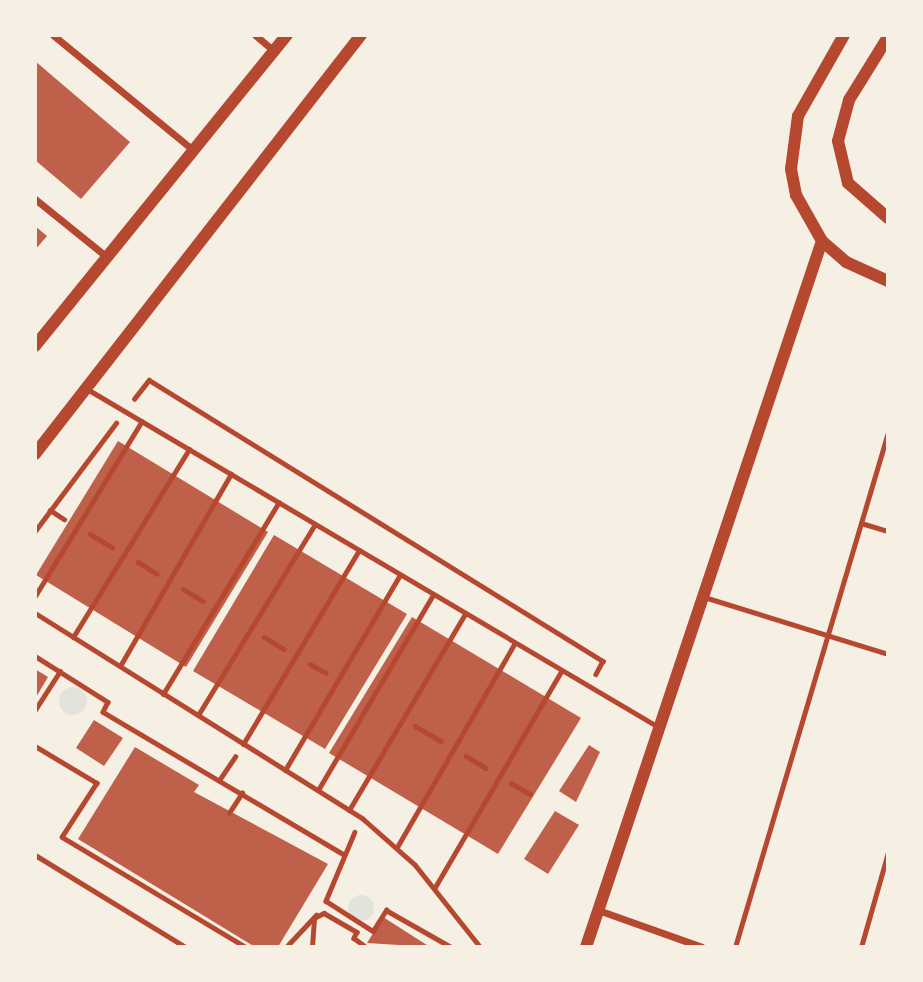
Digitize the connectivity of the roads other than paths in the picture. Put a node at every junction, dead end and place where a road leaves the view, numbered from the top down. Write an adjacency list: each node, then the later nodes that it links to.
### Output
1 (53, 35): 8 (street)
2 (255, 35): 7 (street)
3 (287, 35): 7 (street)
4 (360, 35): 15 (street)
5 (844, 35): 11 (street)
6 (888, 37): 10 (street)
7 (274, 51): 8 (street)
8 (193, 150): 12 (street)
9 (35, 199): 12 (street)
10 (888, 218)
11 (822, 241): 13 (street); 29 (street)
12 (107, 257): 14 (street)
13 (888, 281)
14 (35, 346)
15 (86, 388): 16 (lane); 19 (street)
16 (142, 421): 18 (lane); 28 (lane)
17 (887, 436): 22 (lane)
18 (189, 449): 20 (lane); 33 (lane)
19 (35, 454)
20 (231, 474): 21 (lane); 36 (lane)
21 (279, 502): 23 (lane); 38 (lane)
22 (861, 523): 24 (lane); 32 (lane)
23 (315, 524): 25 (lane); 39 (lane)
24 (888, 531)
25 (359, 550): 26 (lane); 41 (lane)
26 (400, 575): 27 (lane); 42 (lane)
27 (433, 595): 31 (lane); 43 (lane)
28 (35, 596)
29 (701, 596): 32 (lane); 40 (street)
30 (35, 613): 33 (lane)
31 (465, 614): 34 (lane); 44 (lane)
32 (827, 635): 35 (lane); 55 (lane)
33 (74, 637): 36 (lane)
34 (514, 644): 37 (lane); 45 (lane)
35 (888, 654)
36 (120, 666): 38 (lane)
37 (561, 671): 40 (lane); 49 (lane)
38 (163, 694): 39 (lane)
39 (198, 715): 41 (lane)
40 (660, 728): 50 (street)
41 (243, 744): 42 (lane)
42 (285, 770): 43 (lane)
43 (318, 790): 44 (lane)
44 (349, 810): 45 (lane)
45 (397, 847): 49 (lane)
46 (888, 852): 48 (lane)
47 (35, 855): 51 (lane)
48 (886, 863): 56 (lane)
49 (435, 887): 52 (lane)
50 (598, 910): 53 (street); 54 (street)
51 (185, 947)
52 (480, 947)
53 (586, 947)
54 (702, 947)
55 (735, 947)
56 (860, 947)

